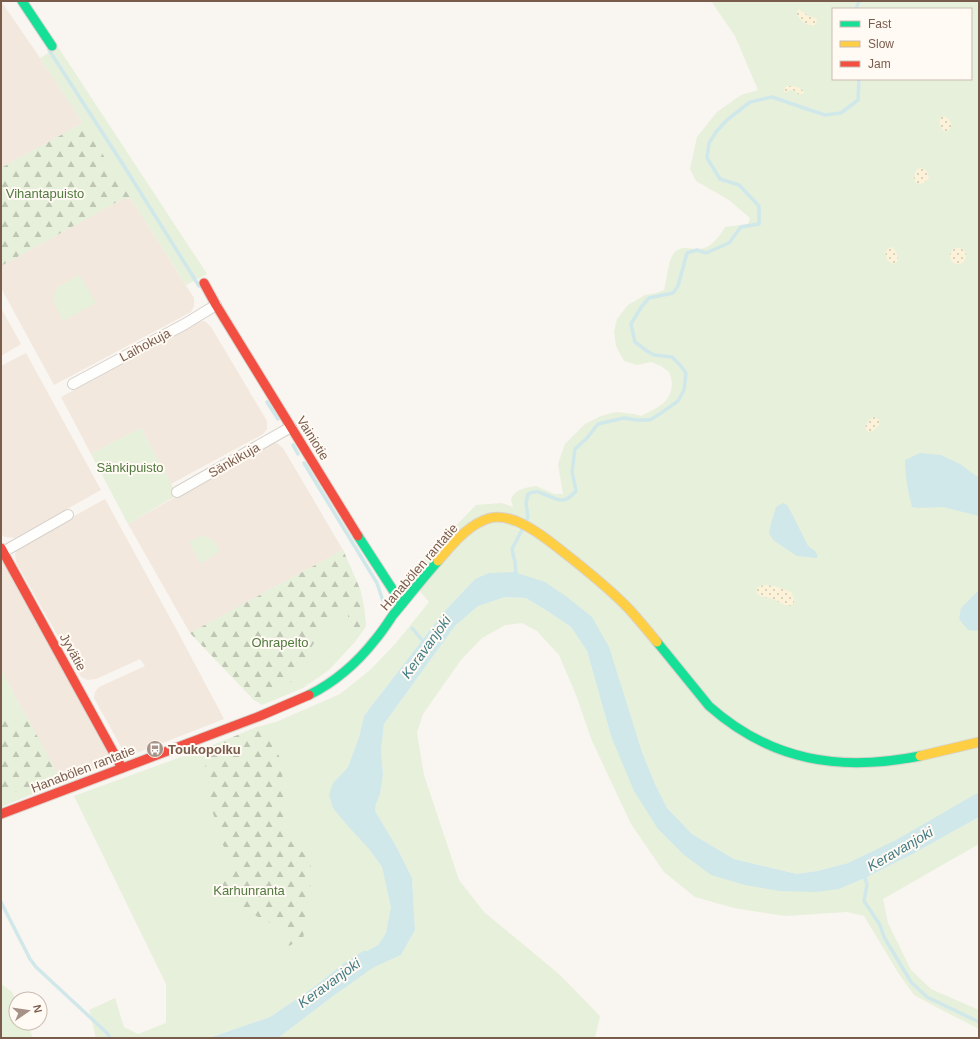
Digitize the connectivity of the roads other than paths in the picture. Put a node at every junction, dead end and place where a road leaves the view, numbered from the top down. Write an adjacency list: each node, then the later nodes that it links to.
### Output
1 (22, 1): 2 (street)
2 (52, 46)
3 (204, 283): 4 (street, Vainiotie)
4 (216, 305): 5 (street, Laihokuja); 6 (street, Vainiotie)
5 (73, 384)
6 (291, 427): 7 (street, Sänkikuja); 10 (street, Vainiotie)
7 (177, 492)
8 (68, 515): 9 (street)
9 (2, 550): 12 (street, Jyvätie)
10 (402, 604): 11 (street, Hanabölen rantatie); 12 (street, Hanabölen rantatie)
11 (979, 742)
12 (122, 768): 13 (street, Hanabölen rantatie)
13 (1, 814)

